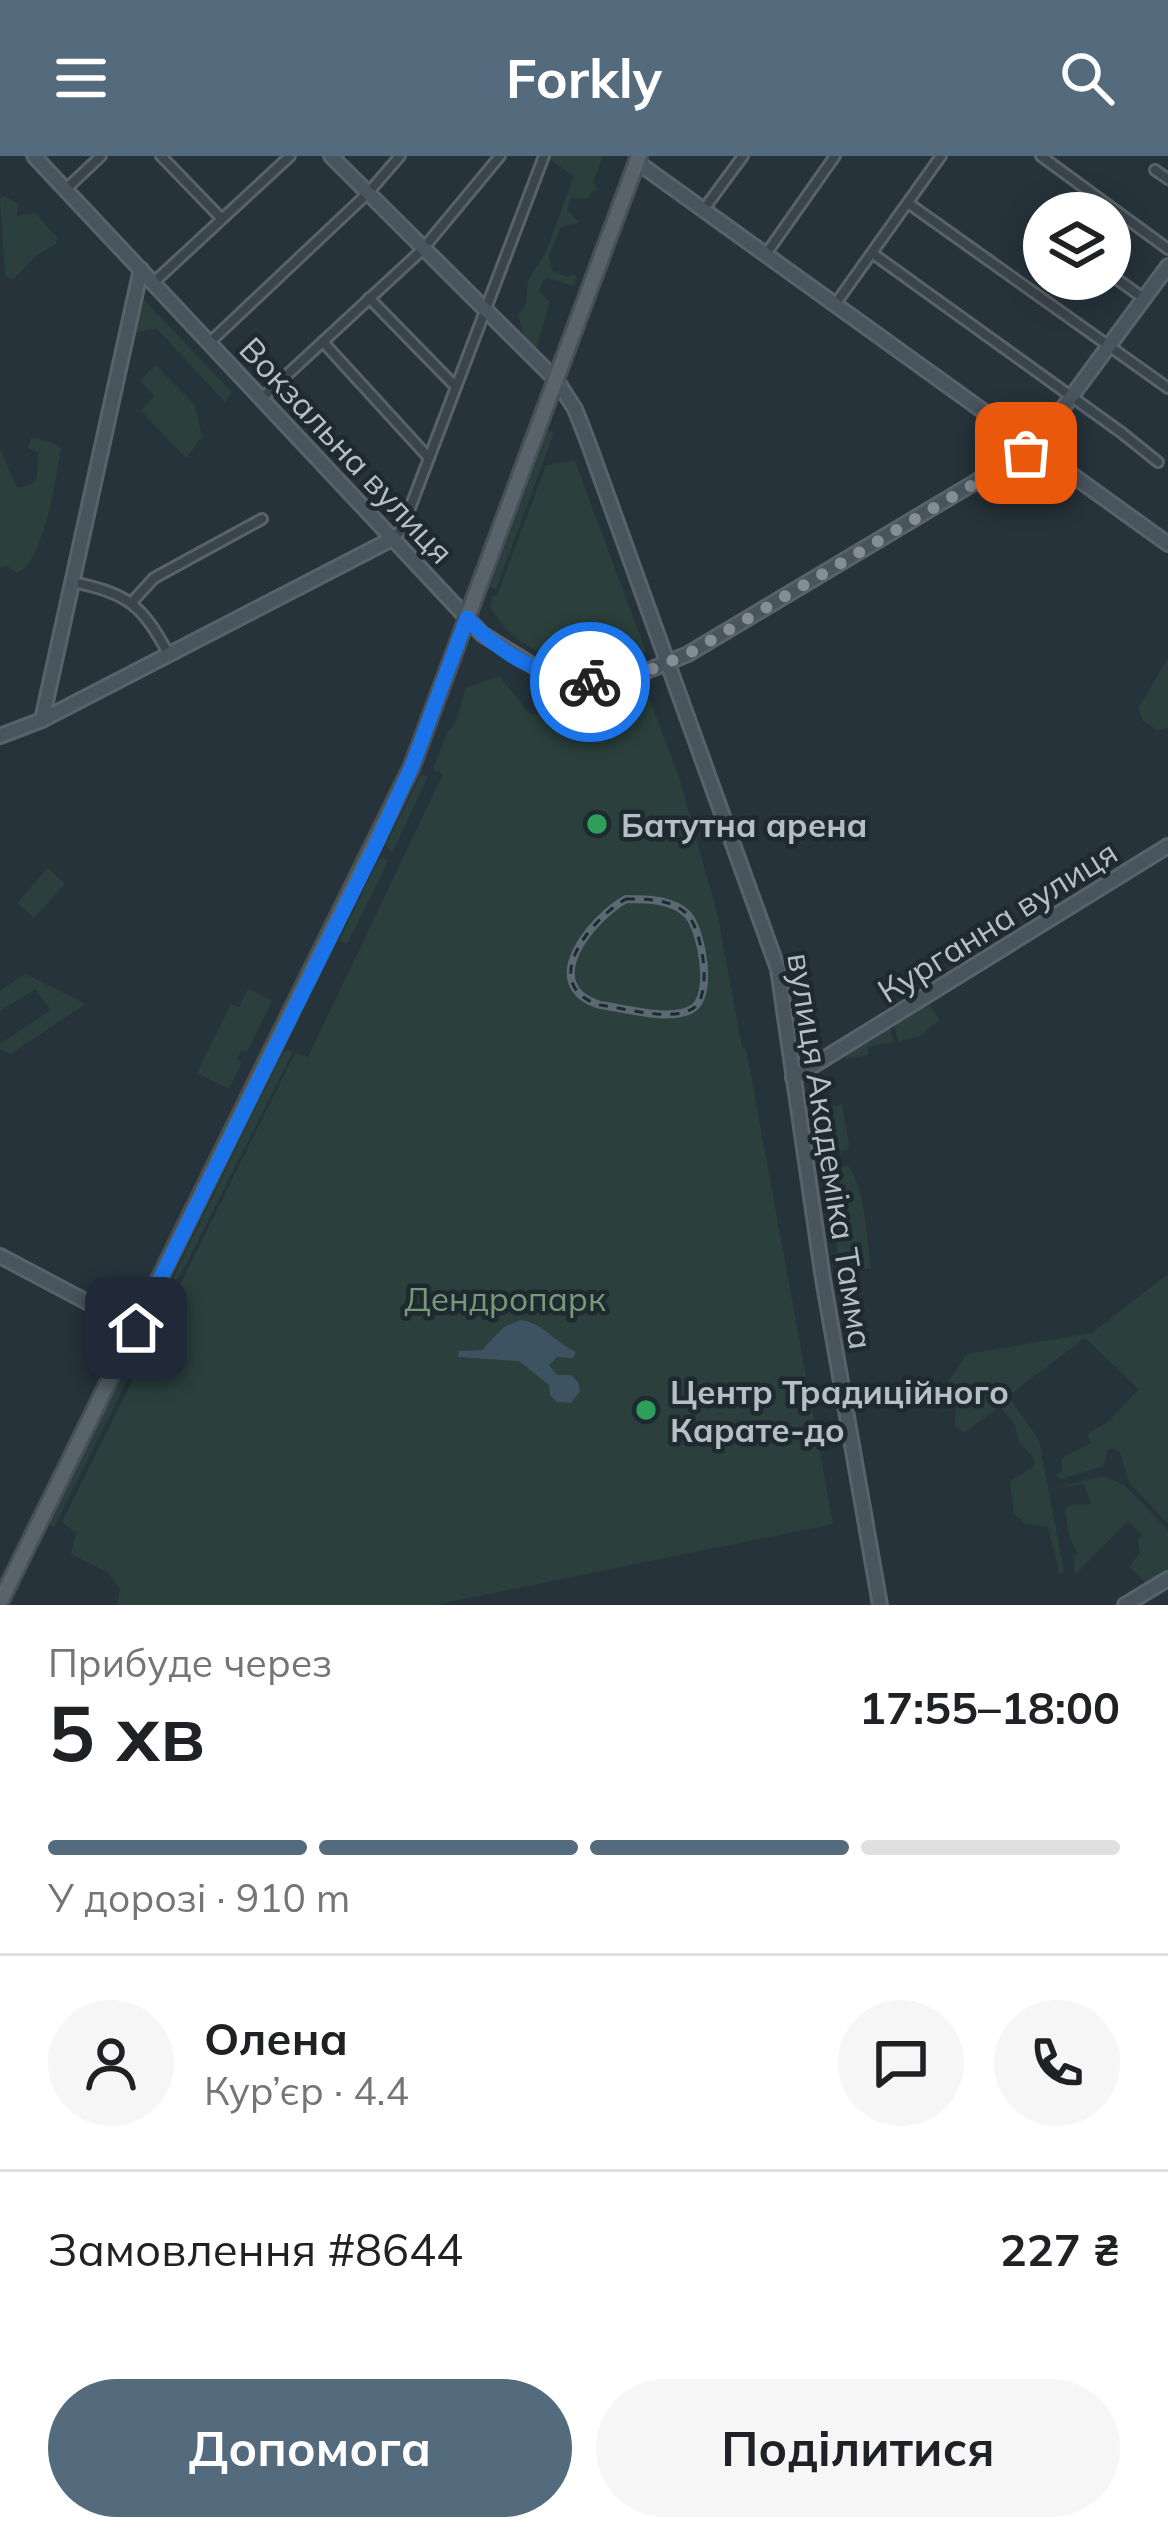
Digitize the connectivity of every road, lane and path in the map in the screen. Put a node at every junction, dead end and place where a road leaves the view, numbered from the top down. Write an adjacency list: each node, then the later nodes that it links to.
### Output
1 (34, 156): 16 (main road, Вокзальна вулиця)
2 (101, 156): 16 (street)
3 (160, 156): 20 (street)
4 (290, 156): 20 (street)
5 (331, 156): 17 (main road, вулиця Академіка Тамма)
6 (400, 156): 17 (street)
7 (500, 156): 22 (street)
8 (544, 156): 32 (street)
9 (742, 156): 19 (street)
10 (836, 156): 24 (street)
11 (940, 156): 18 (street)
12 (1041, 156): 21 (street)
13 (634, 158): 19 (main road); 36 (main road)
14 (1155, 170): 15 (street)
15 (1168, 178)
16 (65, 190): 26 (main road, Вокзальна вулиця)
17 (368, 194): 22 (main road, вулиця Академіка Тамма); 34 (street)
18 (908, 203): 23 (street); 35 (street)
19 (704, 208): 24 (main road)
20 (221, 218): 27 (street)
21 (1168, 249)
22 (422, 250): 29 (street); 32 (main road, вулиця Академіка Тамма)
23 (872, 253): 31 (street); 39 (street)
24 (766, 254): 31 (main road)
25 (1168, 266): 30 (main road)
26 (141, 269): 27 (main road, Вокзальна вулиця); 47 (main road)
27 (153, 283): 34 (main road, Вокзальна вулиця)
28 (1131, 289): 30 (street)
29 (370, 298): 33 (street); 37 (street)
30 (1144, 298): 35 (main road)
31 (836, 303): 41 (main road)
32 (485, 313): 36 (main road, вулиця Академіка Тамма); 37 (street)
33 (323, 342): 40 (street); 42 (street)
34 (209, 343): 40 (main road, Вокзальна вулиця)
35 (1109, 346): 38 (street); 39 (main road)
36 (557, 381): 49 (main road); 51 (main road, вулиця Академіка Тамма)
37 (455, 386): 42 (street)
38 (1168, 388)
39 (1072, 396): 41 (main road); 43 (street)
40 (261, 399): 45 (main road, Вокзальна вулиця)
41 (1034, 447): 46 (main road); 51 (main road, Вокзальна вулиця)
42 (429, 458): 45 (street)
43 (1157, 462)
44 (262, 519): 48 (street)
45 (394, 538): 49 (main road, Вокзальна вулиця); 50 (main road)
46 (1168, 544)
47 (73, 582): 48 (street); 52 (main road)
48 (133, 601): 50 (street)
49 (467, 618): 51 (main road, Вокзальна вулиця); 57 (main road)
50 (169, 655): 52 (main road)
51 (668, 662): 55 (main road, вулиця Академіка Тамма)
52 (42, 720): 53 (main road)
53 (0, 736)
54 (1168, 846): 55 (main road, Курганна вулиця)
55 (793, 1078): 60 (main road, вулиця Академіка Тамма)
56 (0, 1256): 57 (main road)
57 (136, 1328): 59 (main road)
58 (1168, 1579): 61 (main road)
59 (0, 1602)
60 (880, 1605)
61 (1125, 1605)

